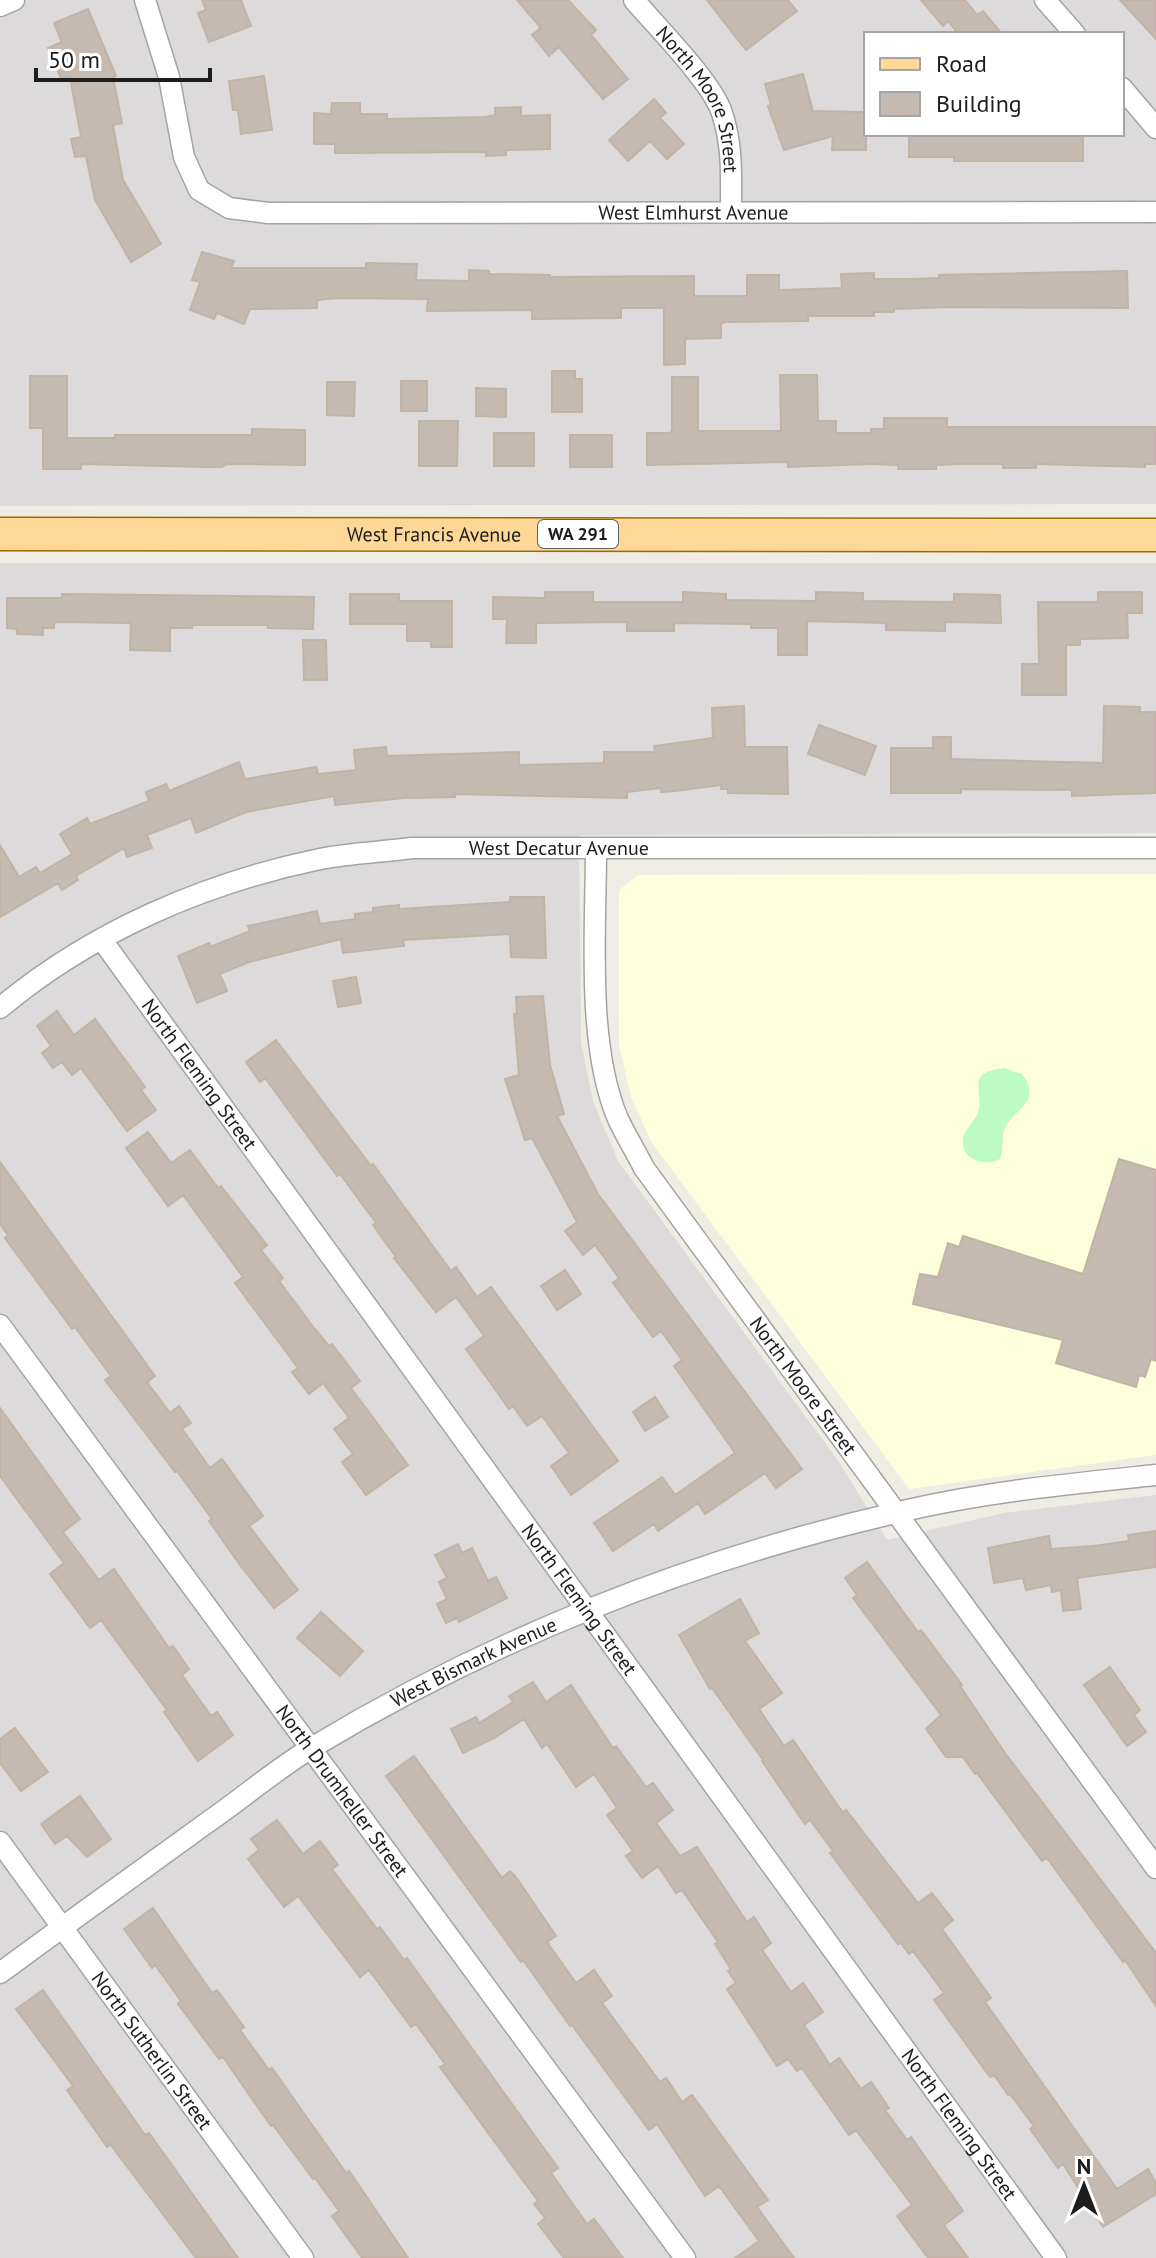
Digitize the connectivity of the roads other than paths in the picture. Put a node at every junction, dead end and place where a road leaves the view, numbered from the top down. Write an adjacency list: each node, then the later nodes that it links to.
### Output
1 (14, 0): 5 (street)
2 (145, 0): 9 (street, West Elmhurst Avenue)
3 (634, 0): 9 (street, North Moore Street)
4 (1045, 0): 6 (street)
5 (0, 6)
6 (1073, 32)
7 (1124, 90): 8 (street)
8 (1156, 128)
9 (731, 212): 10 (street, West Elmhurst Avenue)
10 (1156, 212)
11 (0, 534): 12 (main road, West Francis Avenue / WA 291)
12 (1156, 535)
13 (1156, 848): 14 (street, West Decatur Avenue)
14 (596, 849): 15 (street, West Decatur Avenue); 19 (street, North Moore Street)
15 (102, 940): 16 (street, West Decatur Avenue); 20 (street, North Fleming Street)
16 (0, 1008)
17 (0, 1325): 21 (street, North Drumheller Street)
18 (1156, 1475): 19 (street, West Bismark Avenue)
19 (897, 1512): 20 (street, West Bismark Avenue); 23 (street, North Moore Street)
20 (588, 1610): 21 (street, West Bismark Avenue); 28 (street, North Fleming Street)
21 (311, 1748): 24 (street, West Bismark Avenue); 27 (street, North Drumheller Street)
22 (0, 1842): 24 (street, North Sutherlin Street)
23 (1156, 1868)
24 (63, 1927): 25 (street, West Bismark Avenue); 26 (street, North Sutherlin Street)
25 (0, 1973)
26 (303, 2258)
27 (685, 2258)
28 (1056, 2258)

